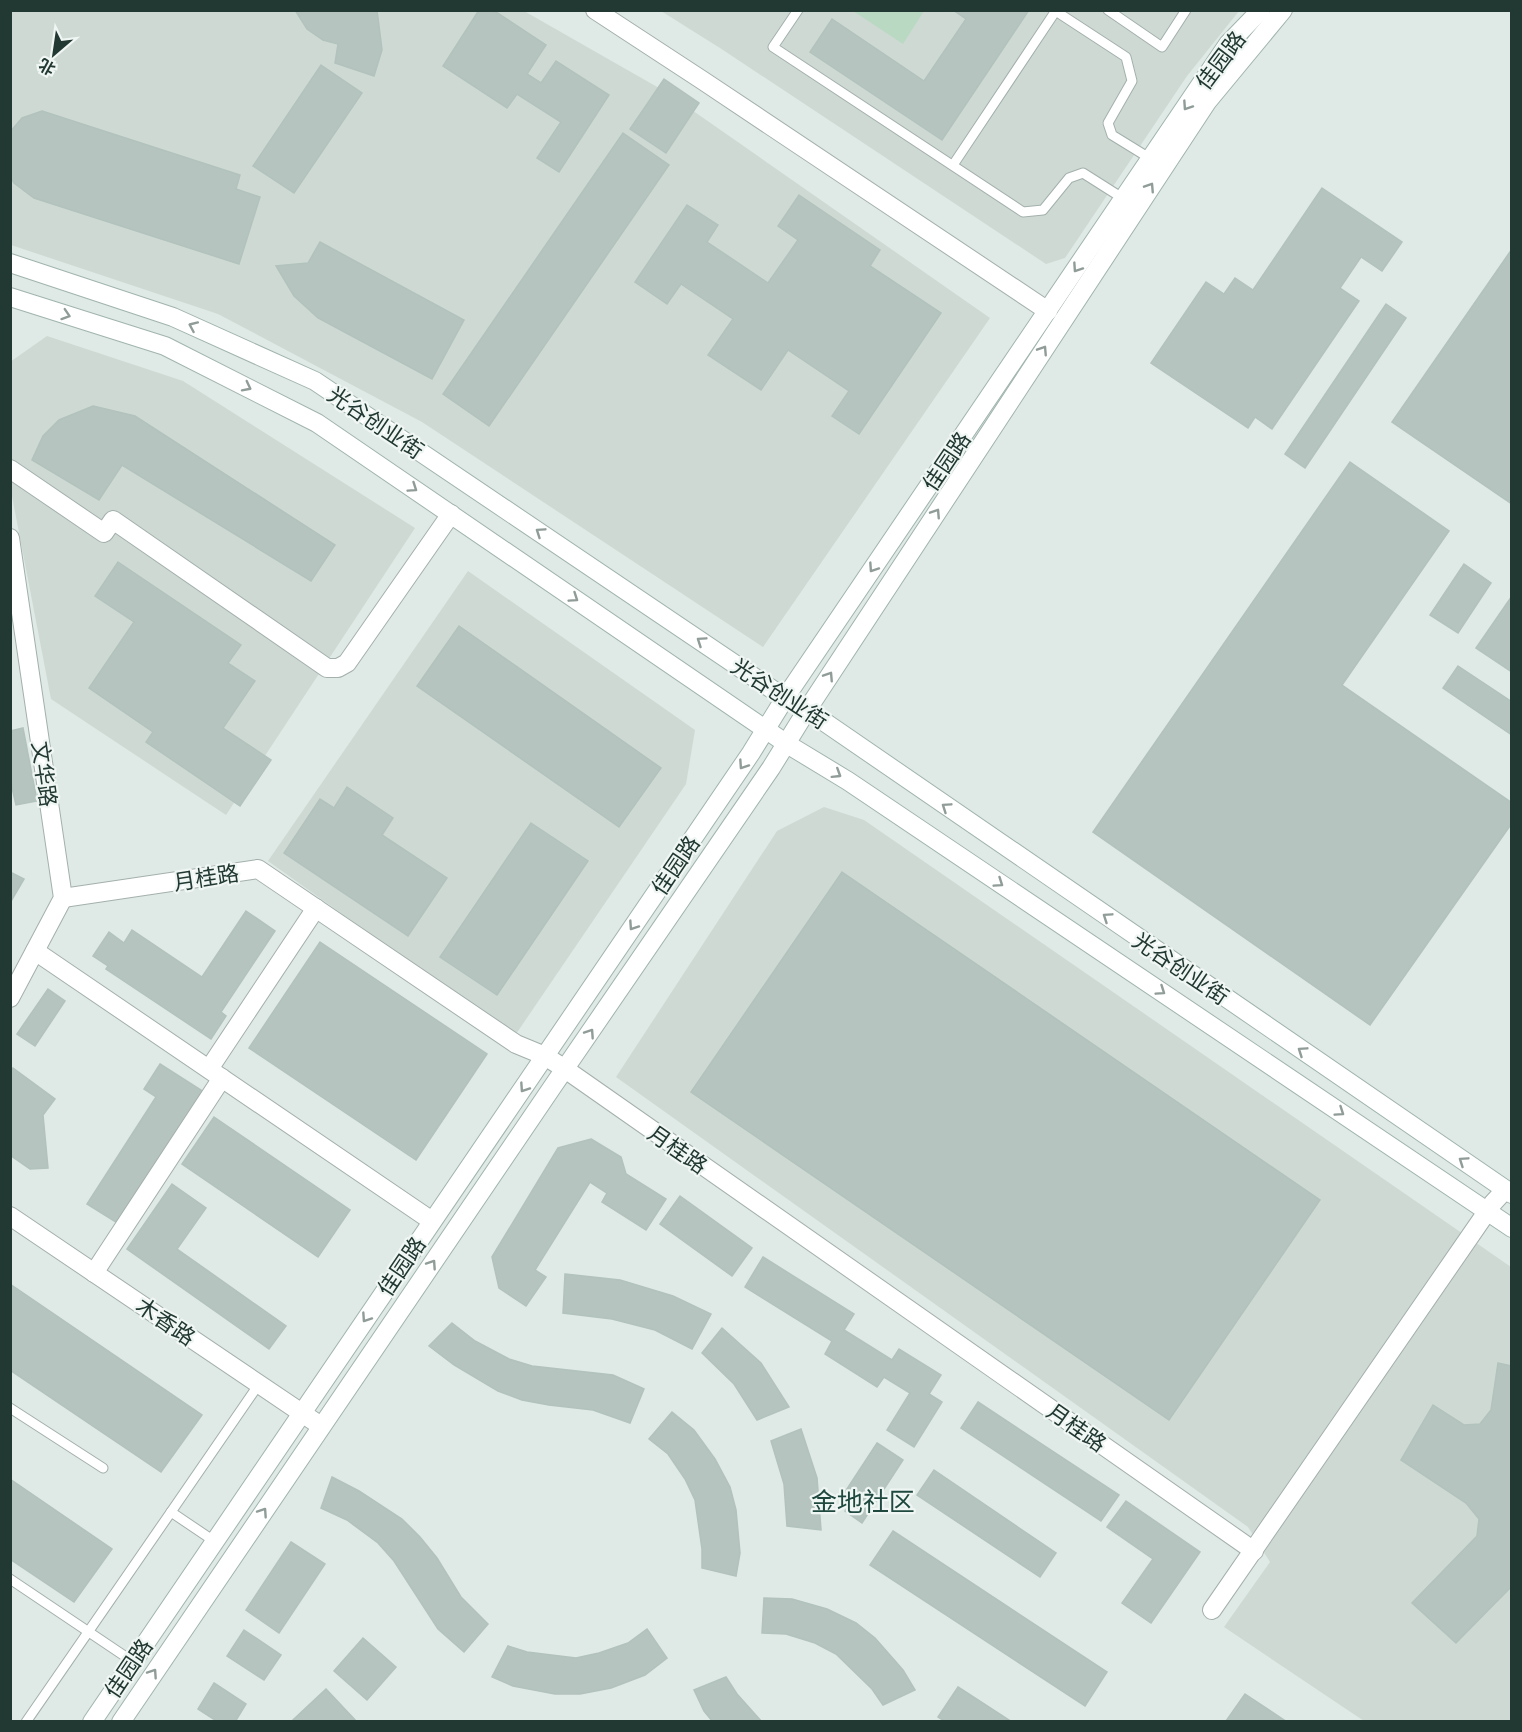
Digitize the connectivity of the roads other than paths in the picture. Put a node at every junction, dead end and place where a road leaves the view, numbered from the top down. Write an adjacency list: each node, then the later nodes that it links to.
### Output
1 (595, 10): 13 (street)
2 (798, 10): 9 (lane)
3 (1108, 10): 4 (lane)
4 (1186, 10)
5 (1283, 10): 18 (street, 佳园路, one-way to 5)
6 (1054, 11): 8 (lane); 9 (lane)
7 (1260, 11): 8 (street, 佳园路, one-way to 8)
8 (1151, 159): 10 (street, 佳园路)
9 (953, 165): 10 (lane)
10 (1124, 199): 13 (street, 佳园路, one-way to 13)
11 (10, 263): 17 (street, 光谷创业街, one-way to 11)
12 (10, 297): 15 (street, 光谷创业街, one-way to 15)
13 (1048, 311): 17 (street, 佳园路, one-way to 17)
14 (10, 469): 15 (street)
15 (451, 514): 19 (street, 光谷创业街, one-way to 19)
16 (10, 538): 21 (street, 文华路)
17 (785, 698): 18 (street, 光谷创业街); 19 (street, 佳园路)
18 (807, 710): 20 (street, 佳园路); 28 (street, 光谷创业街, one-way to 18)
19 (764, 728): 20 (street, 光谷创业街); 25 (street, 佳园路, one-way to 25)
20 (787, 744): 26 (street, 佳园路, one-way to 20); 29 (street, 光谷创业街, one-way to 29)
21 (63, 898): 22 (street, 月桂路); 23 (street)
22 (316, 908): 25 (street, 月桂路); 27 (street)
23 (35, 951): 24 (street); 27 (street)
24 (10, 998)
25 (545, 1056): 26 (street, 月桂路); 31 (street, 佳园路, one-way to 31)
26 (565, 1070): 37 (street, 佳园路, one-way to 26); 41 (street, 月桂路)
27 (215, 1073): 31 (street); 33 (street)
28 (1508, 1192): 29 (street)
29 (1487, 1212): 32 (street, 光谷创业街); 41 (street)
30 (10, 1216): 33 (street, 木香路)
31 (432, 1221): 36 (street, 佳园路, one-way to 36)
32 (1512, 1228)
33 (94, 1273): 34 (street, 木香路)
34 (259, 1384): 36 (street, 木香路); 39 (lane)
35 (10, 1408): 38 (lane)
36 (301, 1412): 37 (street, 木香路); 40 (street, 佳园路)
37 (321, 1426): 48 (street, 佳园路, one-way to 37)
38 (103, 1468)
39 (171, 1512): 40 (lane); 44 (lane)
40 (214, 1541): 45 (street, 佳园路)
41 (1254, 1551): 43 (street)
42 (12, 1583): 44 (lane)
43 (1212, 1610)
44 (89, 1631): 45 (lane); 46 (lane)
45 (132, 1661): 47 (street, 佳园路)
46 (26, 1722)
47 (92, 1722)
48 (121, 1722)

